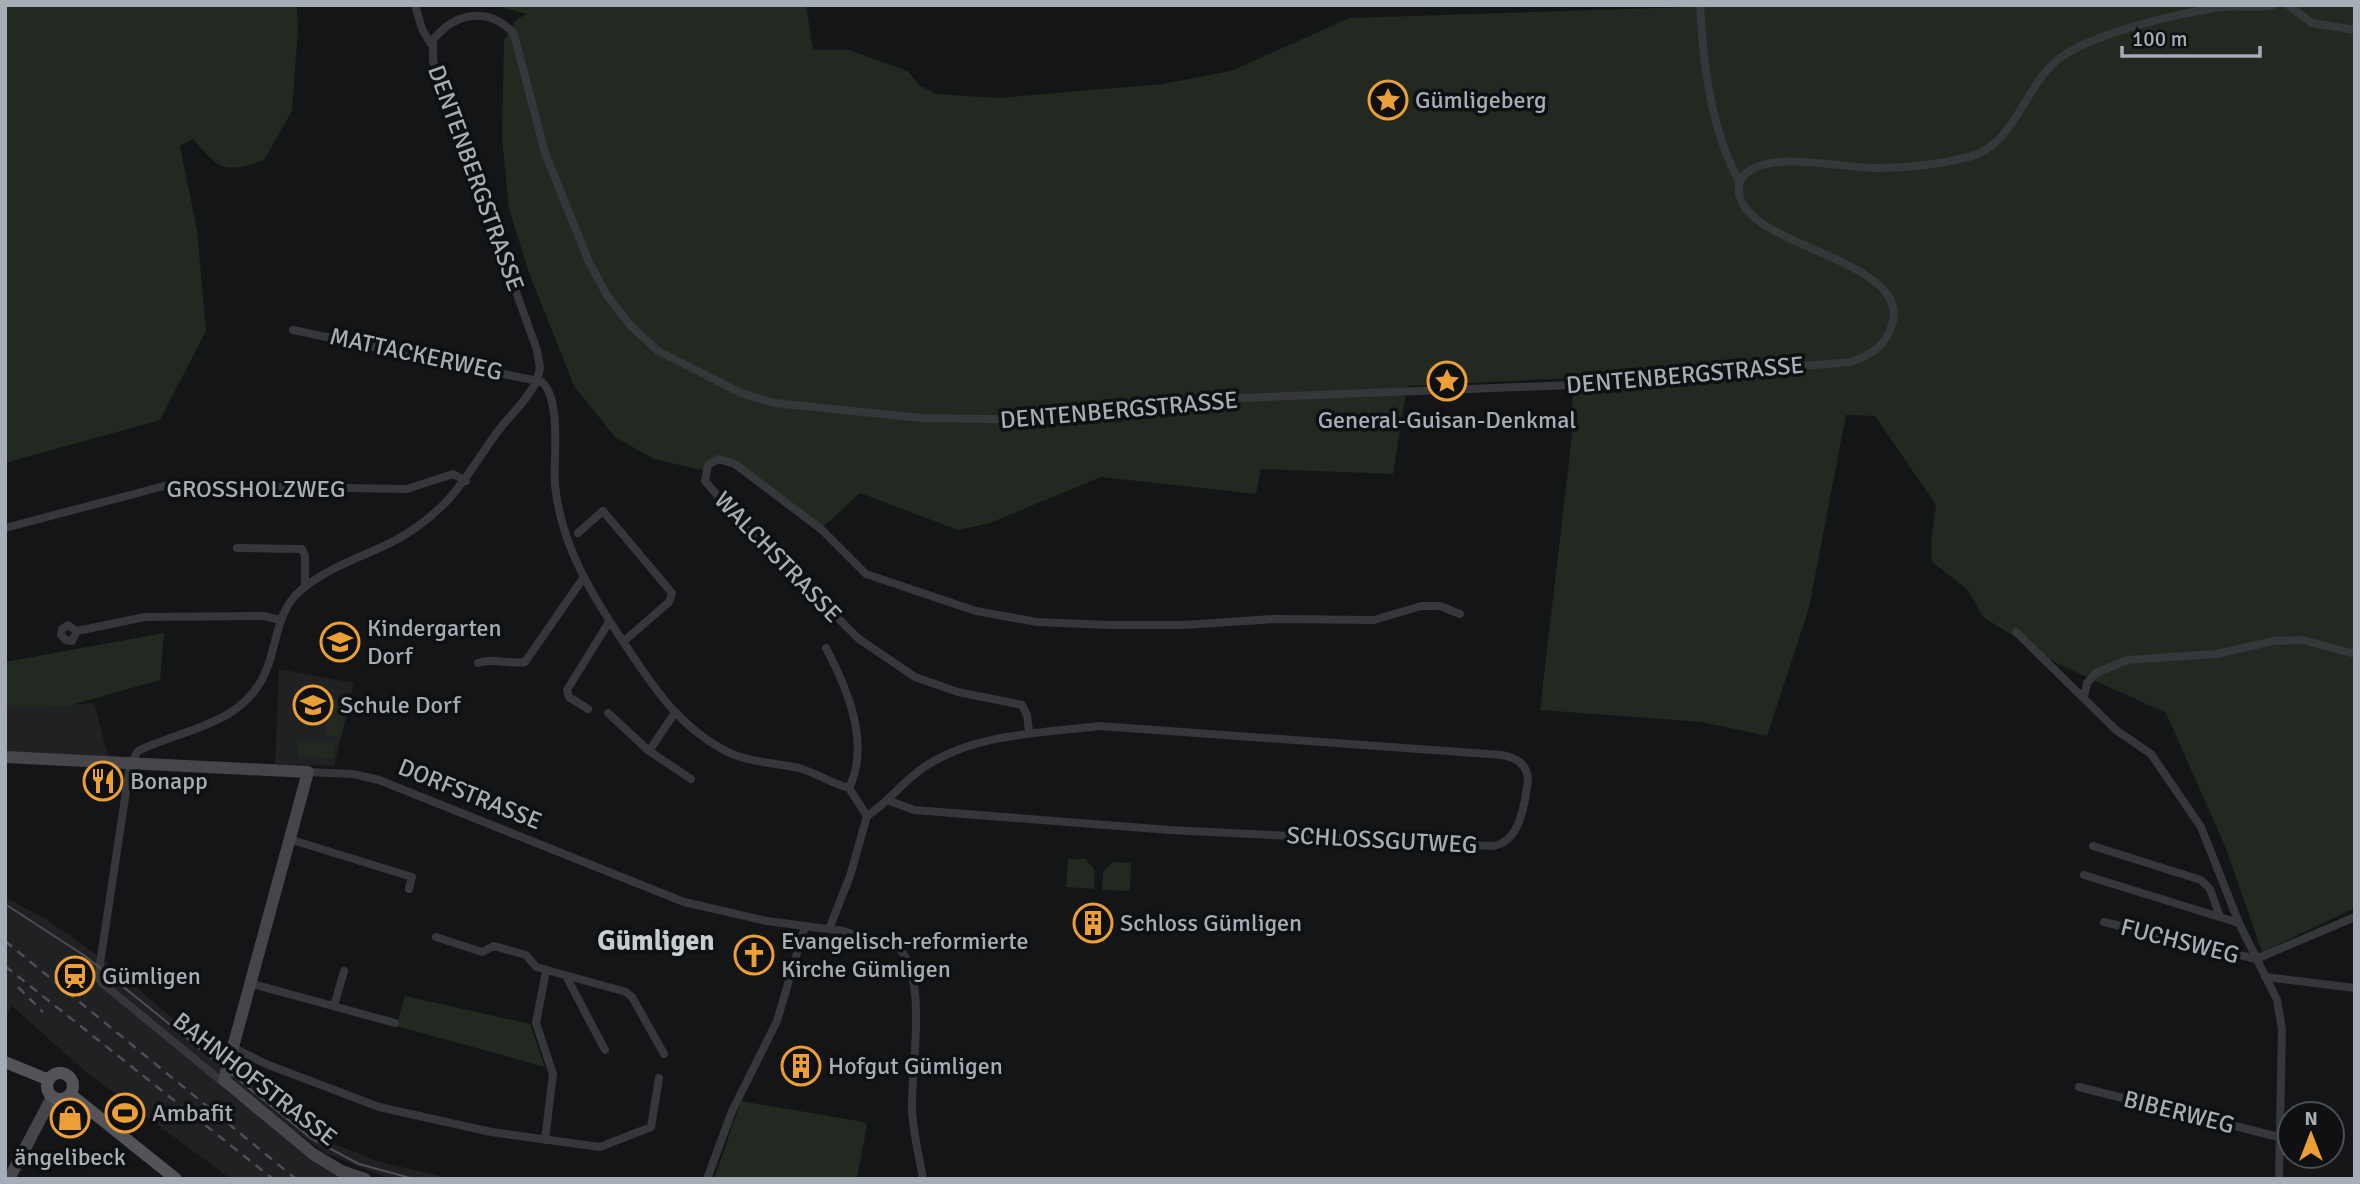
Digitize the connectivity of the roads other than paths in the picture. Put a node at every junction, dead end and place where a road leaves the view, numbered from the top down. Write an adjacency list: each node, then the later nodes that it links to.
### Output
1 (415, 5): 6 (street)
2 (1700, 5): 7 (street, DENTENBERGSTRASSE)
3 (2273, 5): 7 (street)
4 (2288, 5): 5 (street)
5 (2355, 30)
6 (431, 44): 7 (street, DENTENBERGSTRASSE); 9 (street, DENTENBERGSTRASSE)
7 (1739, 181)
8 (293, 330): 9 (street, MATTACKERWEG)
9 (537, 380): 10 (street); 14 (street)
10 (466, 481): 11 (street, GROSSHOLZWEG); 15 (street)
11 (5, 528)
12 (578, 533): 21 (street)
13 (237, 548): 15 (street)
14 (584, 577): 18 (street); 24 (street)
15 (305, 587): 17 (street)
16 (1460, 614): 29 (street, WALCHSTRASSE)
17 (280, 620): 19 (street); 32 (street)
18 (609, 622): 21 (street); 26 (street)
19 (77, 631)
20 (2016, 632): 25 (street)
21 (623, 642): 28 (street)
22 (826, 648): 35 (street)
23 (2355, 654): 25 (street)
24 (478, 663)
25 (2084, 697): 45 (street)
26 (588, 709)
27 (608, 713): 30 (street)
28 (674, 714): 30 (street); 35 (street)
29 (1029, 732): 36 (street); 36 (street, SCHLOSSGUTWEG)
30 (649, 751): 34 (street)
31 (5, 757): 32 (street, DORFSTRASSE)
32 (130, 765): 33 (street, DORFSTRASSE); 64 (street, BAHNHOFSTRASSE)
33 (308, 772): 38 (street); 46 (street, DORFSTRASSE)
34 (691, 779)
35 (849, 788): 37 (street)
36 (887, 800): 37 (street)
37 (867, 816): 47 (street)
38 (289, 839): 41 (street); 54 (street)
39 (2092, 846): 42 (street)
40 (2084, 875): 42 (street)
41 (409, 888)
42 (2220, 917): 45 (street)
43 (2355, 917): 49 (street)
44 (2104, 922): 49 (street, FUCHSWEG)
45 (2239, 923): 49 (street)
46 (805, 926): 47 (street, DORFSTRASSE); 74 (street)
47 (829, 929): 75 (street, DORFSTRASSE)
48 (436, 937): 51 (street)
49 (2256, 959): 53 (street)
50 (344, 971): 56 (street)
51 (546, 971): 52 (street); 70 (street)
52 (566, 976): 59 (street); 60 (street)
53 (2265, 977): 55 (street); 68 (street)
54 (250, 983): 56 (street); 58 (street)
55 (2355, 988)
56 (334, 1006): 57 (street)
57 (395, 1023)
58 (232, 1046): 64 (street); 70 (street)
59 (605, 1050)
60 (664, 1054)
61 (5, 1062): 63 (main road)
62 (659, 1078): 70 (street)
63 (49, 1080): 66 (main road); 67 (main road)
64 (225, 1084): 73 (street, BAHNHOFSTRASSE)
65 (2079, 1087): 69 (street, BIBERWEG)
66 (71, 1094): 67 (main road); 72 (main road)
67 (52, 1097): 71 (street)
68 (2280, 1100)
69 (2276, 1136)
70 (545, 1140)
71 (9, 1179)
72 (176, 1179)
73 (365, 1179)
74 (707, 1179)
75 (923, 1179)

